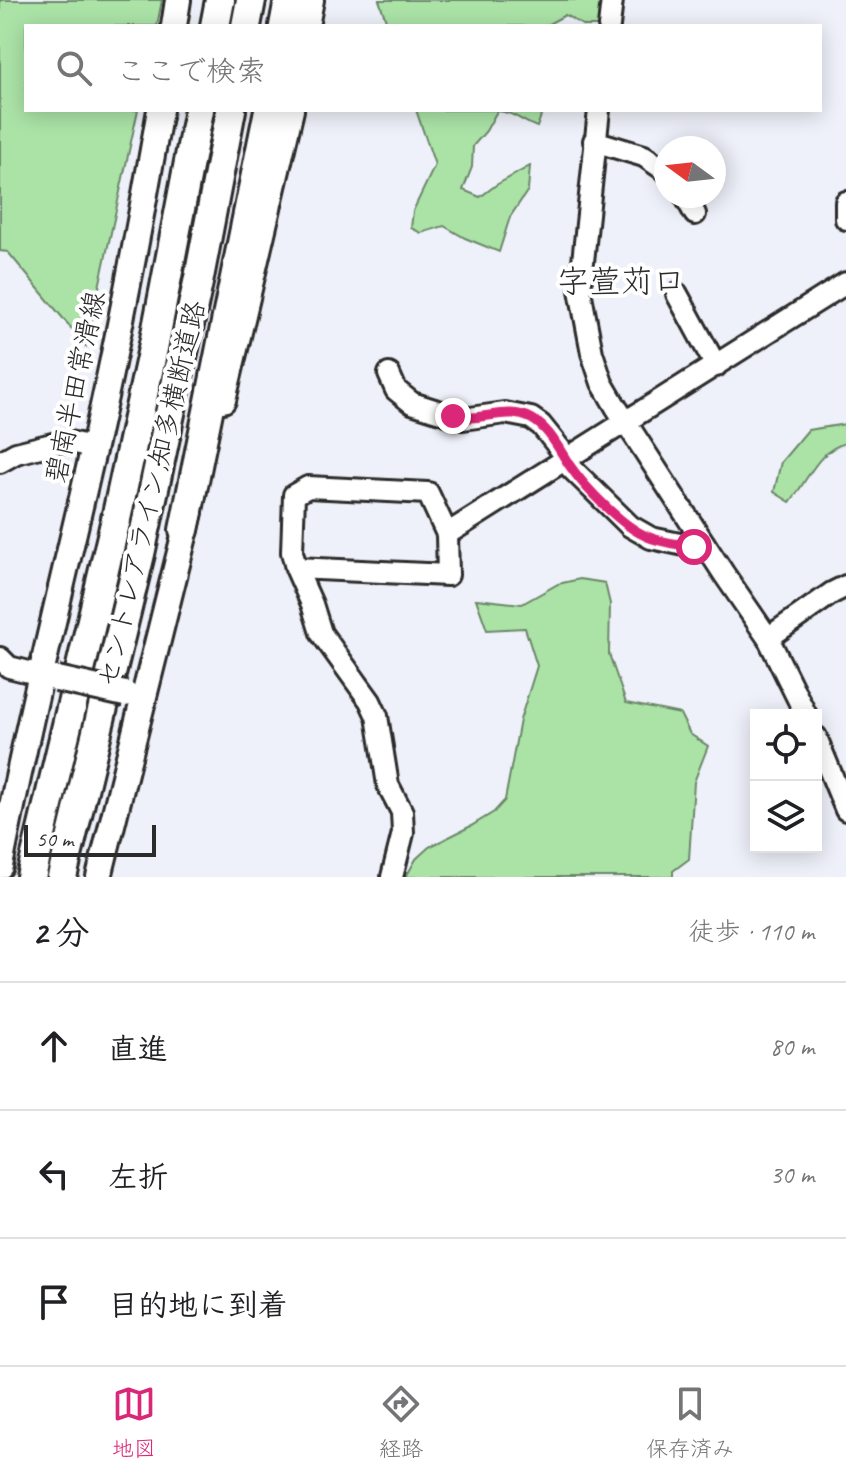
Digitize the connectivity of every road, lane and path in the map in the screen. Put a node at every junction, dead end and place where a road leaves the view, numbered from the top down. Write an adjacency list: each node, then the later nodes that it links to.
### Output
1 (178, 0): 7 (main road)
2 (220, 0): 8 (highway)
3 (251, 0): 9 (highway)
4 (289, 0): 10 (highway)
5 (311, 0): 11 (main road)
6 (612, 0): 12 (street)
7 (174, 24)
8 (215, 24)
9 (246, 24)
10 (284, 24)
11 (306, 24)
12 (609, 24)
13 (160, 112): 28 (main road, 碧南半田常滑線)
14 (199, 112): 44 (highway, セントレアライン;知多横断道路)
15 (231, 112): 45 (highway, セントレアライン;知多横断道路)
16 (269, 112): 31 (highway)
17 (291, 112): 31 (main road)
18 (599, 112): 19 (street)
19 (594, 141): 20 (street); 27 (street)
20 (654, 163)
21 (846, 202): 22 (street)
22 (846, 219)
23 (846, 283): 25 (street)
24 (677, 294): 25 (street)
25 (716, 366): 27 (street)
26 (389, 374): 29 (street)
27 (628, 422): 29 (street); 33 (street)
28 (94, 447): 30 (street); 38 (main road, 碧南半田常滑線)
29 (567, 460): 32 (street); 33 (street)
30 (0, 462)
31 (184, 530): 39 (main road)
32 (447, 534): 34 (street); 34 (street)
33 (704, 543): 36 (street)
34 (296, 568): 47 (street)
35 (846, 586): 36 (street)
36 (768, 638): 40 (street)
37 (0, 658): 38 (street)
38 (49, 677): 39 (main road, bridge); 43 (main road, 碧南半田常滑線)
39 (134, 696): 46 (main road)
40 (803, 709)
41 (822, 752): 42 (street)
42 (846, 810)
43 (0, 866)
44 (31, 877)
45 (62, 877)
46 (99, 877)
47 (392, 877)

